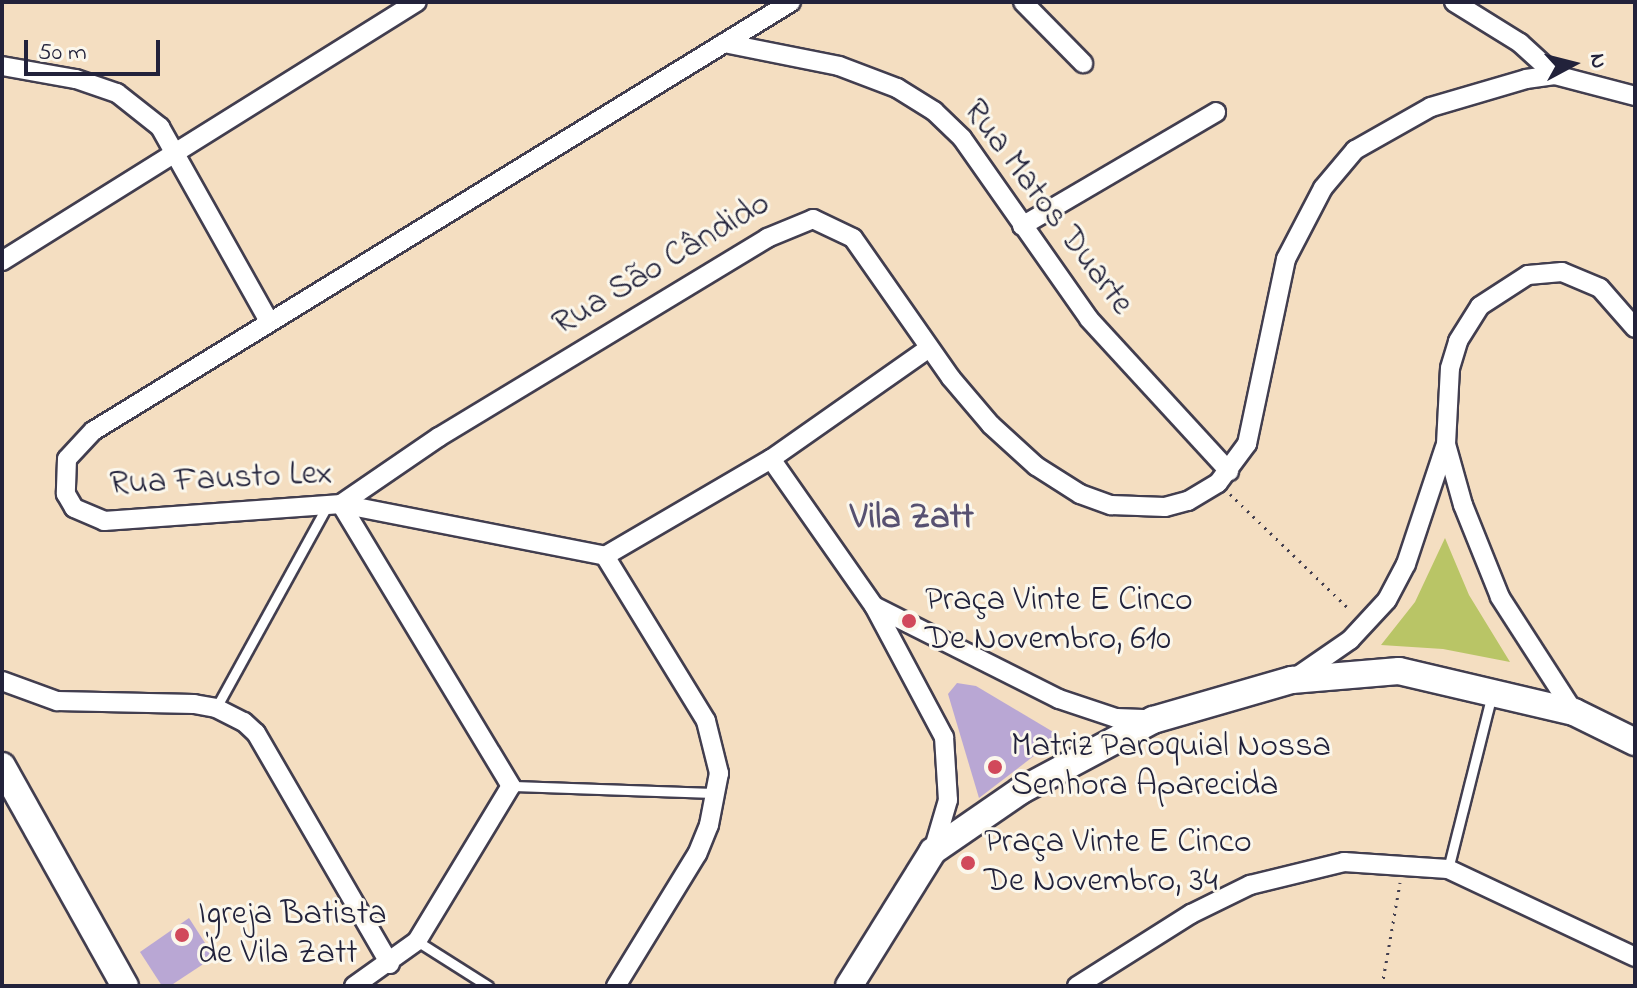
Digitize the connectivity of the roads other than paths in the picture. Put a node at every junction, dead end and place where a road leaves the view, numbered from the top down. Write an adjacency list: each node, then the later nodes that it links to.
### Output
1 (417, 2): 11 (street)
2 (791, 2): 5 (street, Rua Fausto Lex)
3 (1454, 2): 8 (street)
4 (1026, 3): 6 (street)
5 (724, 43): 12 (street, Rua Matos Duarte); 14 (street, Rua Fausto Lex)
6 (1083, 63)
7 (2, 66): 11 (street)
8 (1555, 75): 9 (street); 19 (street)
9 (1635, 96)
10 (1216, 112): 12 (street)
11 (175, 149): 13 (street); 14 (street)
12 (1022, 226): 19 (street, Rua Matos Duarte)
13 (2, 261)
14 (269, 321): 20 (street, Rua Fausto Lex)
15 (1635, 328): 17 (street)
16 (929, 348): 18 (street); 19 (street, Rua São Cândido); 20 (street, Rua São Cândido)
17 (1446, 444): 23 (street); 27 (street)
18 (771, 459): 21 (street); 22 (street)
19 (1224, 477)
20 (334, 505): 21 (street, Rua Fausto Lex); 26 (lane); 31 (street)
21 (605, 556): 32 (street)
22 (874, 606): 28 (street); 33 (street)
23 (1292, 680): 25 (street); 28 (street)
24 (2, 681): 26 (street)
25 (1492, 690): 27 (street); 34 (lane)
26 (216, 708): 37 (street)
27 (1574, 712): 29 (street)
28 (1153, 720): 33 (street)
29 (1635, 742)
30 (2, 766): 38 (street)
31 (511, 786): 32 (lane); 35 (street)
32 (718, 793): 41 (street)
33 (933, 851): 42 (street)
34 (1448, 869): 36 (street); 43 (street)
35 (417, 941): 37 (street); 40 (lane)
36 (1635, 957)
37 (390, 964): 39 (street)
38 (125, 986)
39 (354, 986)
40 (488, 986)
41 (616, 986)
42 (849, 986)
43 (1077, 986)

